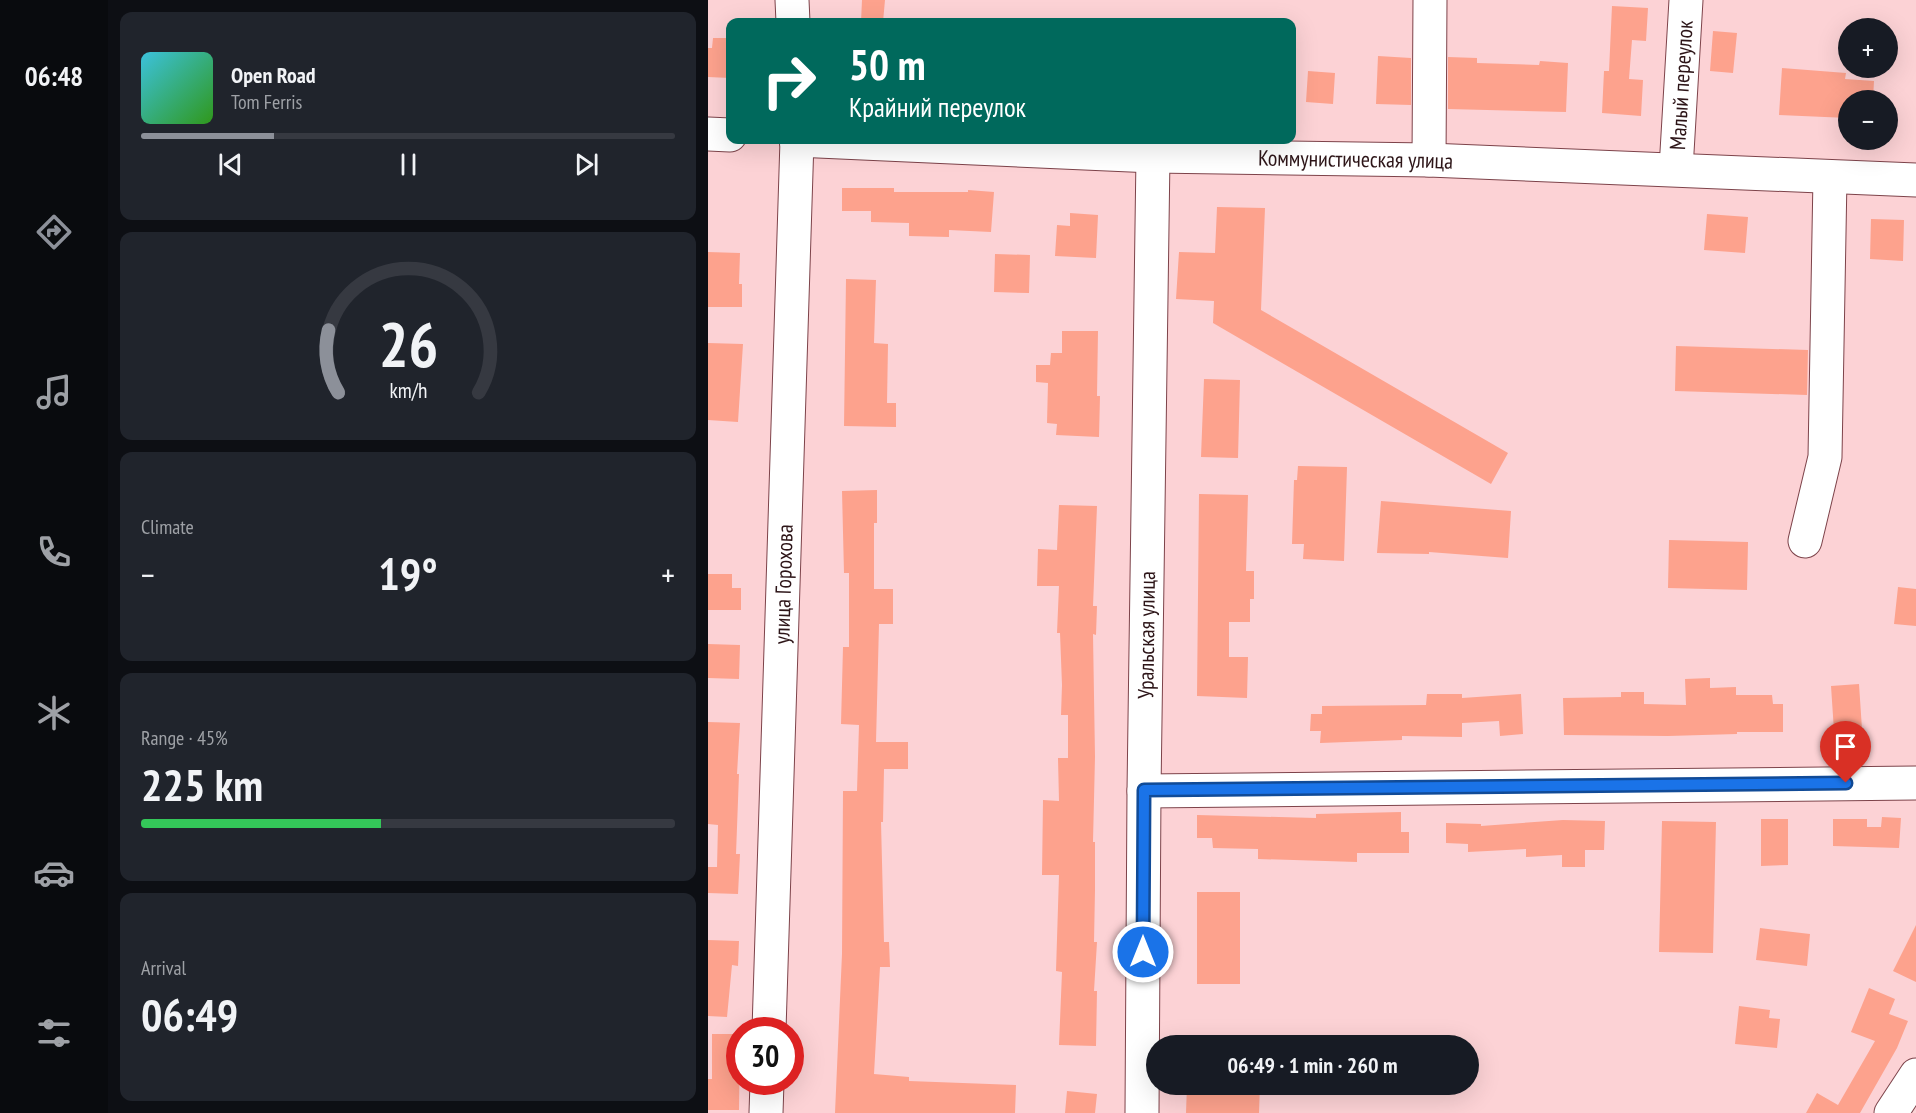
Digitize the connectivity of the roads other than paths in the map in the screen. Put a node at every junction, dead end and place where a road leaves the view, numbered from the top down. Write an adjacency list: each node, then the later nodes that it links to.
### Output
1 (792, 0): 4 (street)
2 (1430, 0): 10 (street)
3 (1686, 0): 11 (street, Малый переулок)
4 (793, 18)
5 (708, 134): 6 (street)
6 (726, 135)
7 (797, 144): 17 (street, улица Горохова)
8 (886, 144): 9 (street, Коммунистическая улица)
9 (1153, 156): 10 (street, Коммунистическая улица); 16 (street, Уральская улица)
10 (1429, 160): 11 (street, Коммунистическая улица)
11 (1676, 169): 12 (street, Коммунистическая улица)
12 (1830, 177): 13 (street, Коммунистическая улица); 14 (street)
13 (1916, 180)
14 (1805, 541)
15 (1916, 783): 16 (street)
16 (1144, 790): 21 (street, Уральская улица)
17 (769, 1017)
18 (1916, 1075): 22 (street)
19 (767, 1095): 20 (street)
20 (766, 1113)
21 (1142, 1113)
22 (1891, 1113)

